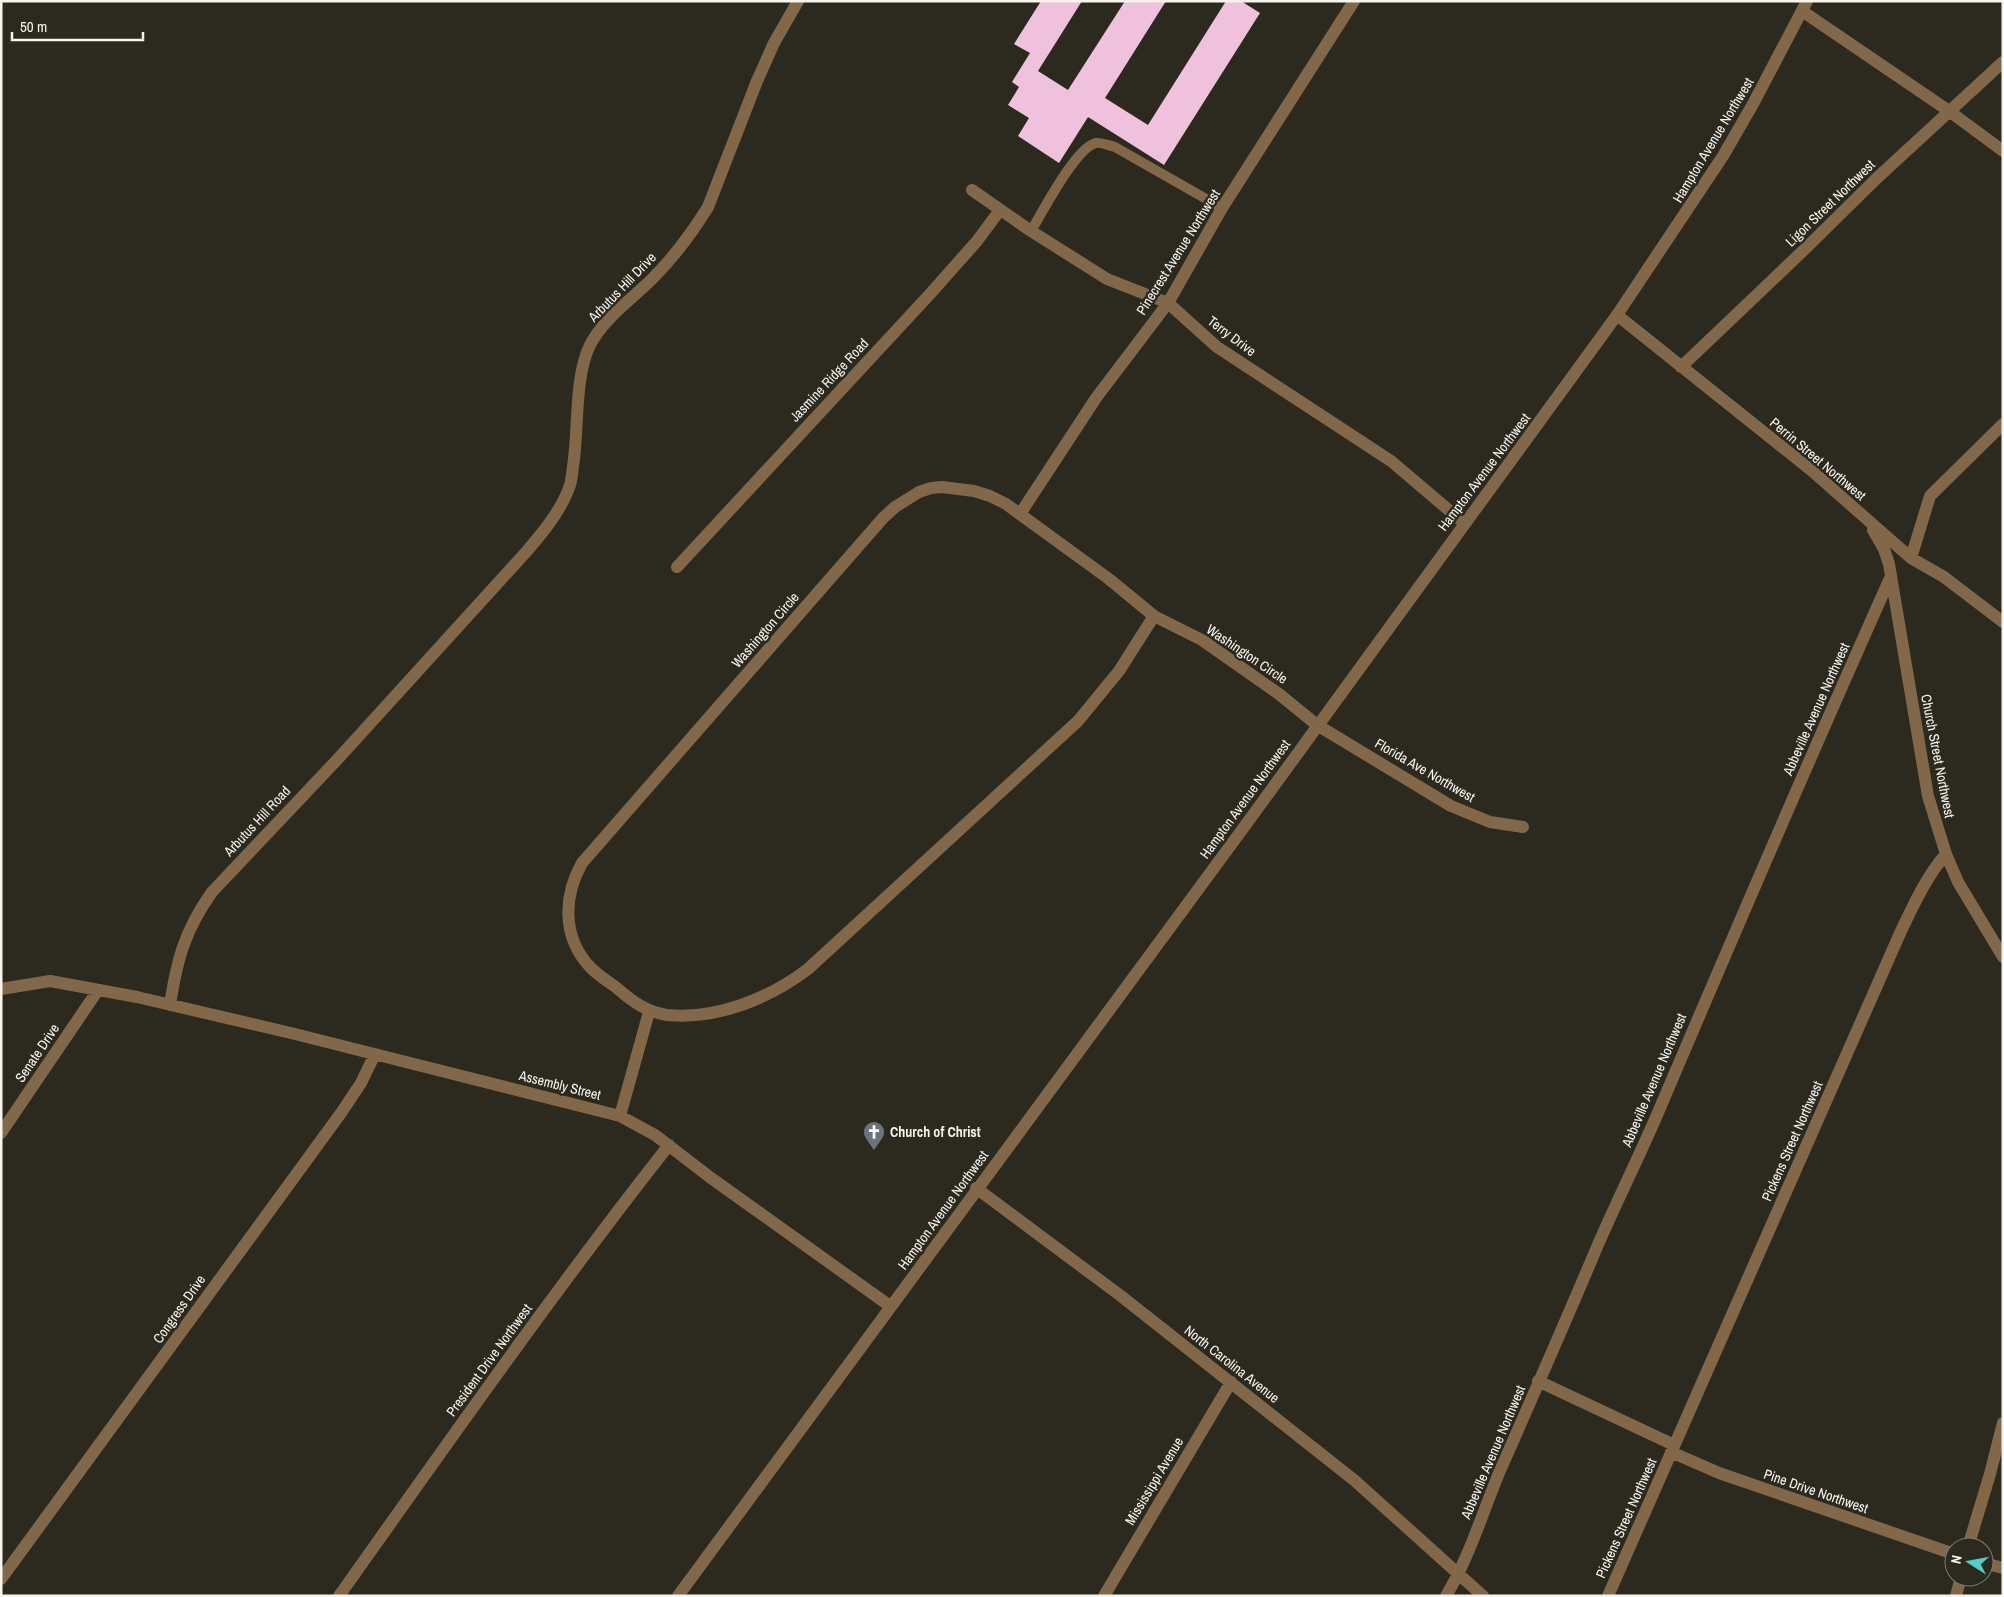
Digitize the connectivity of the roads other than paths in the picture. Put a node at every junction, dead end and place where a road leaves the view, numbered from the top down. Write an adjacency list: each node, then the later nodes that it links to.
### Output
1 (798, 1): 23 (street, Arbutus Hill Drive)
2 (1354, 1): 8 (street, Pinecrest Avenue Northwest)
3 (1803, 5): 5 (street); 12 (street, Hampton Avenue Northwest)
4 (2003, 62): 5 (street, Ligon Street Northwest)
5 (1949, 111): 6 (street); 13 (street, Ligon Street Northwest)
6 (2003, 151)
7 (972, 190): 9 (street, Terry Drive)
8 (1222, 208): 10 (lane); 11 (street, Pinecrest Avenue Northwest)
9 (1000, 210): 10 (street, Terry Drive); 19 (street, Jasmine Ridge Road)
10 (1031, 231): 11 (street, Terry Drive)
11 (1168, 302): 16 (street, Pinecrest Avenue Northwest); 17 (street, Terry Drive)
12 (1616, 315): 13 (street, Perrin Street Northwest); 17 (street, Hampton Avenue Northwest)
13 (1681, 367): 15 (street, Perrin Street Northwest)
14 (2003, 424): 18 (street)
15 (1857, 511): 18 (street, Perrin Street Northwest); 20 (street, Church Street Northwest)
16 (1020, 514): 21 (street, Washington Circle); 31 (street, Washington Circle)
17 (1464, 523): 24 (street, Hampton Avenue Northwest)
18 (1911, 558): 22 (street, Perrin Street Northwest)
19 (677, 567)
20 (1891, 576): 26 (street, Church Street Northwest); 38 (street, Abbeville Avenue Northwest)
21 (1154, 616): 24 (street, Washington Circle); 31 (street)
22 (2003, 622)
23 (407, 682): 30 (street, Arbutus Hill Road)
24 (1317, 725): 25 (street, Florida Ave Northwest); 36 (street, Hampton Avenue Northwest)
25 (1523, 827)
26 (1946, 854): 27 (street, Church Street Northwest); 41 (street, Pickens Street Northwest)
27 (2003, 957)
28 (1, 989): 29 (street, Assembly Street)
29 (98, 990): 30 (street, Assembly Street); 34 (street, Senate Drive)
30 (170, 1005): 32 (street, Assembly Street)
31 (649, 1012): 33 (street)
32 (376, 1054): 33 (street, Assembly Street); 45 (street, Congress Drive)
33 (620, 1116): 35 (street, Assembly Street)
34 (1, 1133)
35 (669, 1145): 37 (street, Assembly Street); 46 (street, President Drive Northwest)
36 (976, 1188): 37 (street, Hampton Avenue Northwest); 39 (street, North Carolina Avenue)
37 (890, 1306): 47 (street, Hampton Avenue Northwest)
38 (1538, 1381): 41 (street, Pine Drive Northwest); 44 (street, Abbeville Avenue Northwest)
39 (1231, 1382): 44 (street, North Carolina Avenue); 48 (street, Mississippi Avenue)
40 (2003, 1422): 42 (street)
41 (1673, 1448): 43 (street, Pine Drive Northwest); 51 (street, Pickens Street Northwest)
42 (1971, 1537)
43 (1944, 1551)
44 (1459, 1574): 49 (street, Abbeville Avenue Northwest); 50 (street, North Carolina Avenue)
45 (1, 1578)
46 (339, 1596)
47 (678, 1596)
48 (1104, 1596)
49 (1446, 1596)
50 (1483, 1596)
51 (1608, 1596)

